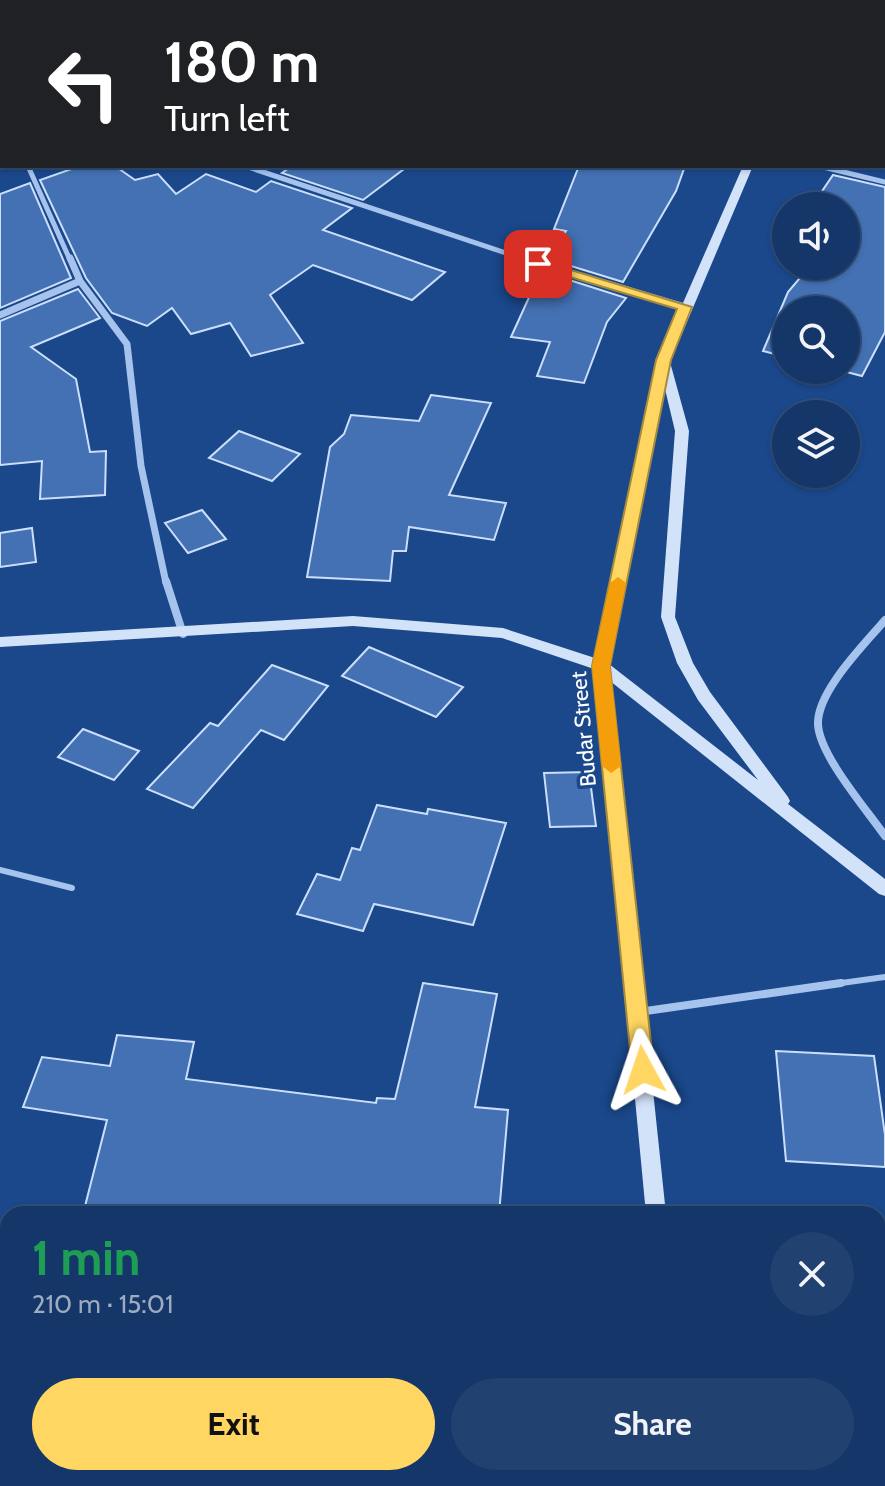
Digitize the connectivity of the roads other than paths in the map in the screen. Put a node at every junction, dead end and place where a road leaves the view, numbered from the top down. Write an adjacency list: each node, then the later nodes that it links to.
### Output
1 (29, 168): 6 (street)
2 (251, 168): 7 (street)
3 (747, 168): 7 (main road, Budar Street)
4 (827, 168): 5 (street)
5 (885, 182)
6 (80, 281): 8 (street); 11 (street)
7 (685, 307): 9 (main road, Budar Street)
8 (0, 315)
9 (664, 360): 13 (main road, Budar Street); 14 (main road)
10 (885, 620): 15 (street)
11 (183, 634): 12 (main road); 13 (main road)
12 (0, 642)
13 (601, 666): 14 (main road); 20 (main road, Budar Street)
14 (795, 819): 18 (main road)
15 (885, 836)
16 (0, 870): 17 (lane)
17 (72, 888)
18 (885, 889)
19 (885, 977): 20 (lane)
20 (637, 1012): 21 (main road, Budar Street)
21 (655, 1206)

